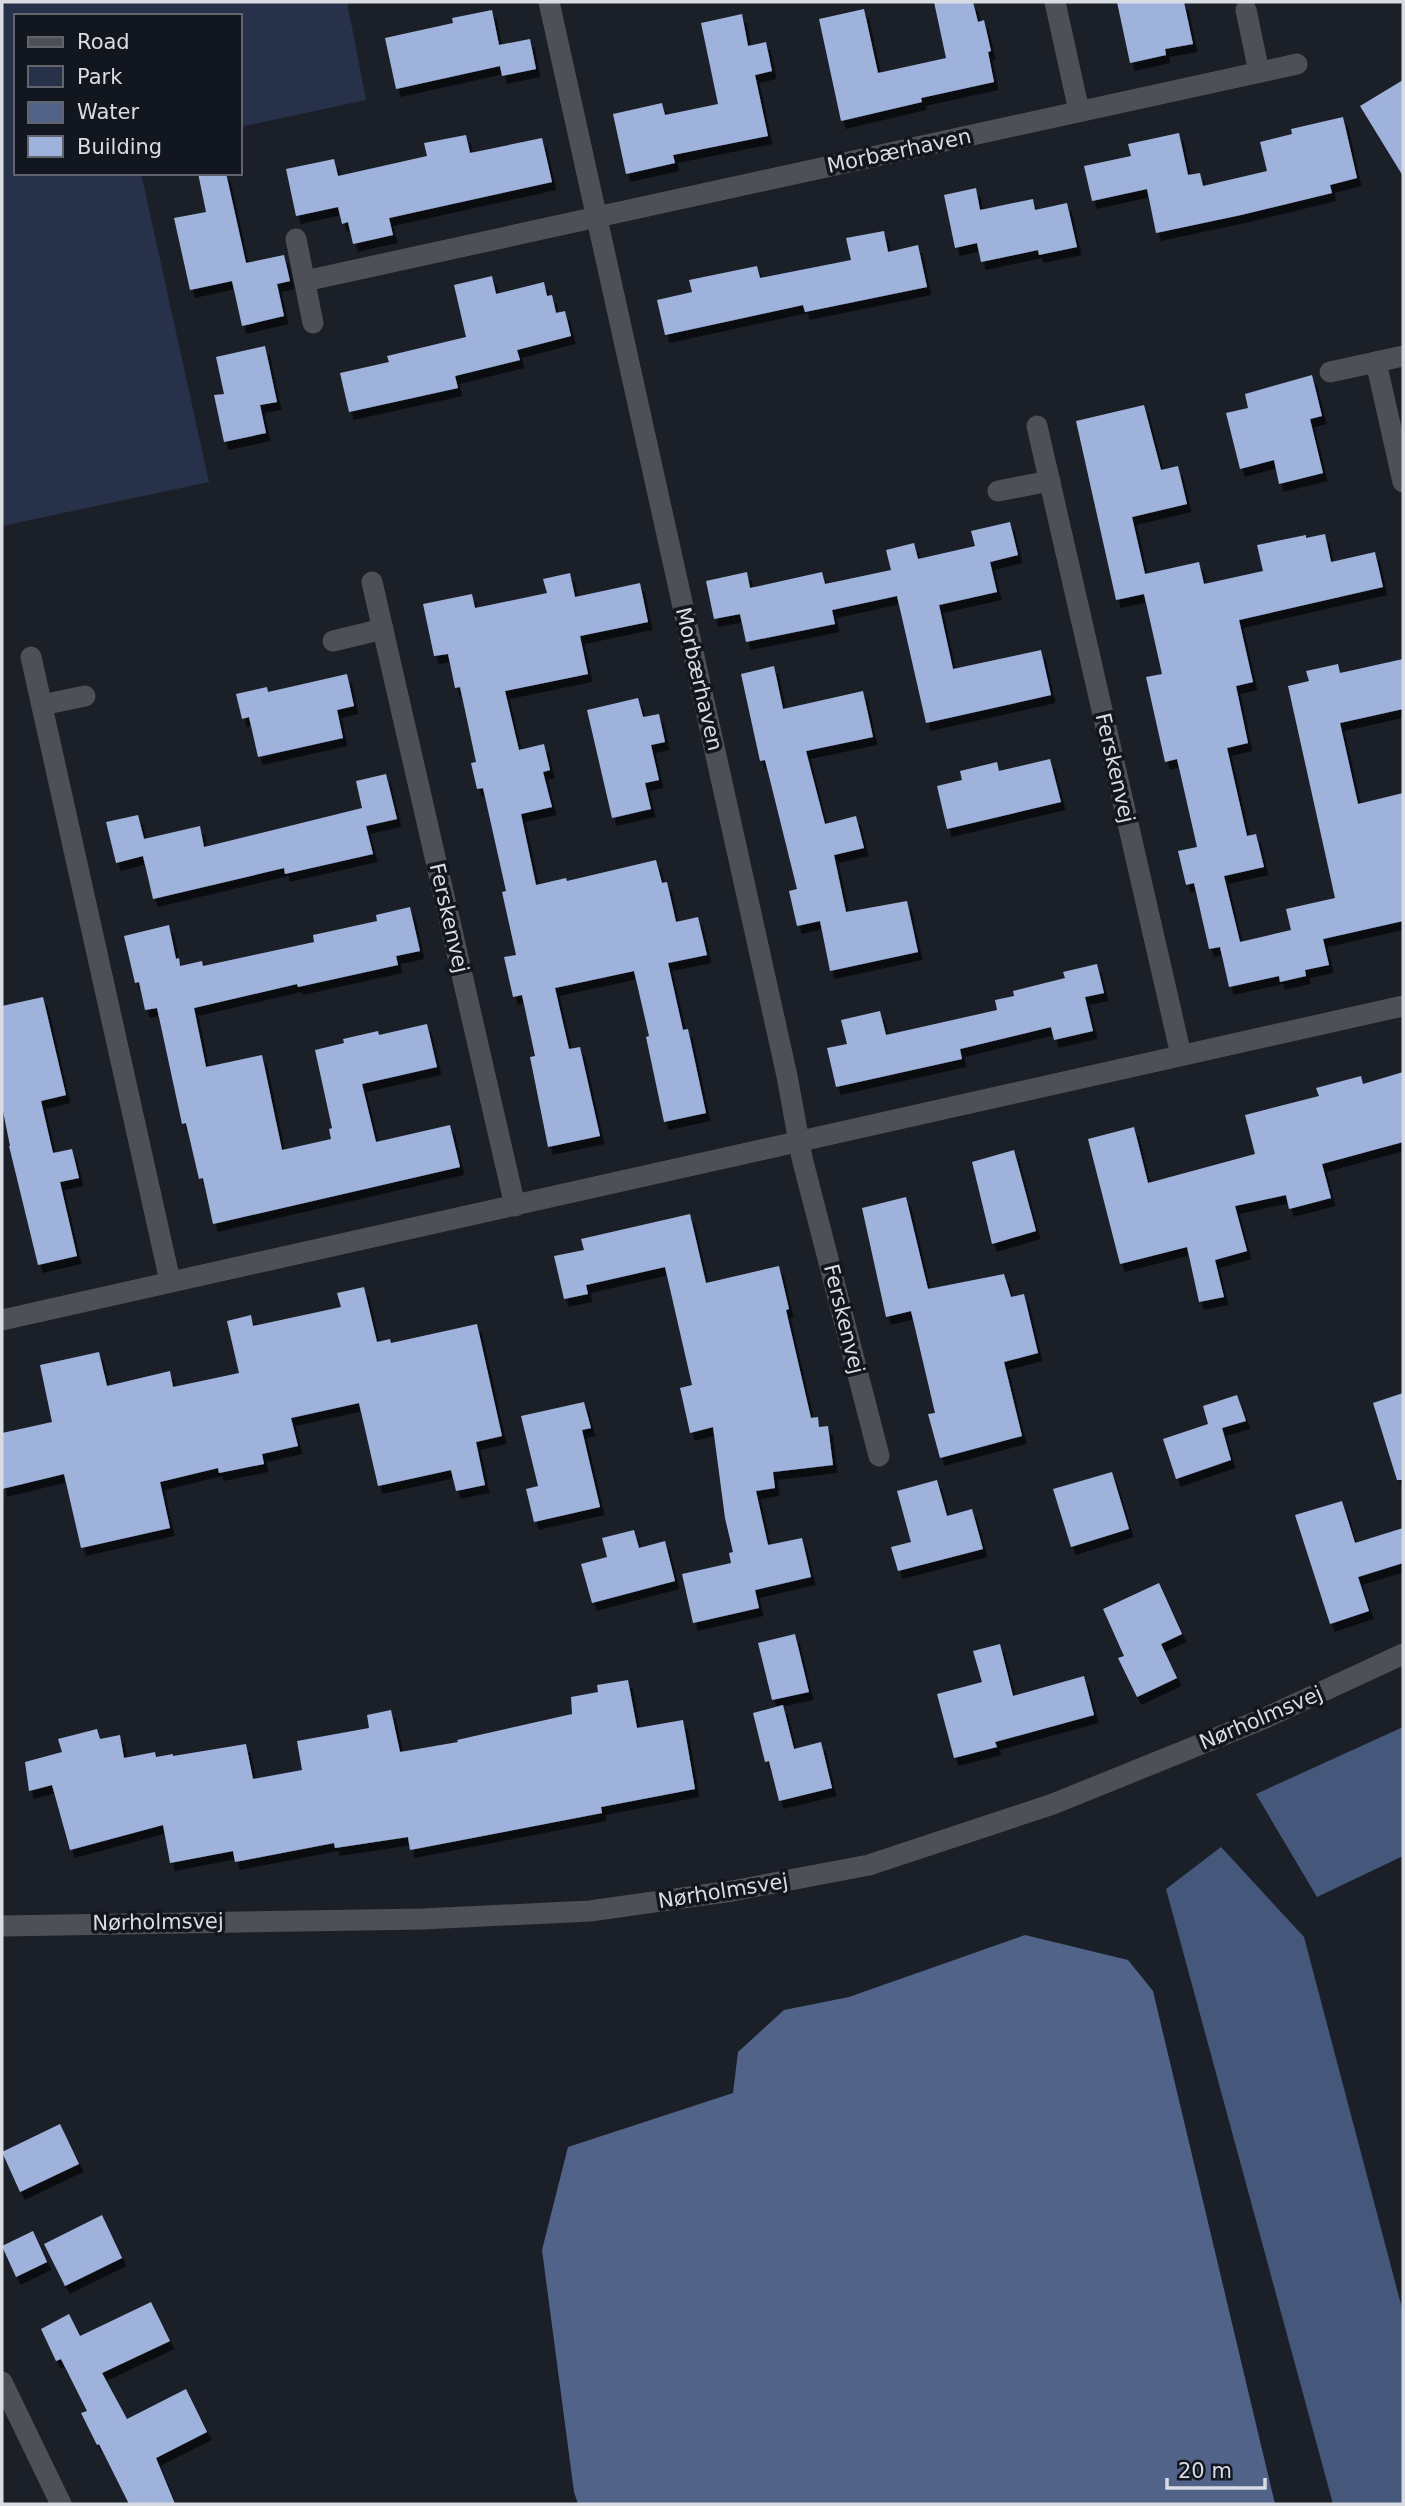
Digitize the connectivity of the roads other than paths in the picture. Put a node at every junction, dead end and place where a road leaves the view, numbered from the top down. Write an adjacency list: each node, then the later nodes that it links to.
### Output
1 (549, 2): 7 (street, Morbærhaven)
2 (1055, 2): 6 (street)
3 (1246, 10): 5 (street)
4 (1297, 64): 5 (street, Morbærhaven)
5 (1259, 72): 6 (street, Morbærhaven)
6 (1079, 111): 7 (street, Morbærhaven)
7 (596, 217): 9 (street, Morbærhaven); 26 (street, Morbærhaven)
8 (296, 239): 9 (street)
9 (305, 281): 10 (street)
10 (313, 323)
11 (1403, 356): 12 (street)
12 (1376, 362): 13 (street); 16 (street)
13 (1330, 372)
14 (1037, 426): 15 (street, Ferskenvej)
15 (1049, 481): 17 (street); 25 (street, Ferskenvej)
16 (1403, 482)
17 (999, 491)
18 (372, 582): 19 (street, Ferskenvej)
19 (383, 629): 20 (street); 27 (street, Ferskenvej)
20 (332, 641)
21 (31, 657): 23 (street)
22 (85, 696): 23 (street)
23 (42, 705): 28 (street)
24 (1403, 1006): 25 (street)
25 (1181, 1055): 26 (street)
26 (800, 1141): 27 (street); 30 (street, Ferskenvej)
27 (515, 1206): 28 (street)
28 (170, 1281): 29 (street)
29 (2, 1320)
30 (879, 1456)
31 (1403, 1654): 32 (street, Nørholmsvej)
32 (2, 1926)
33 (2, 2382): 34 (street)
34 (61, 2504)

